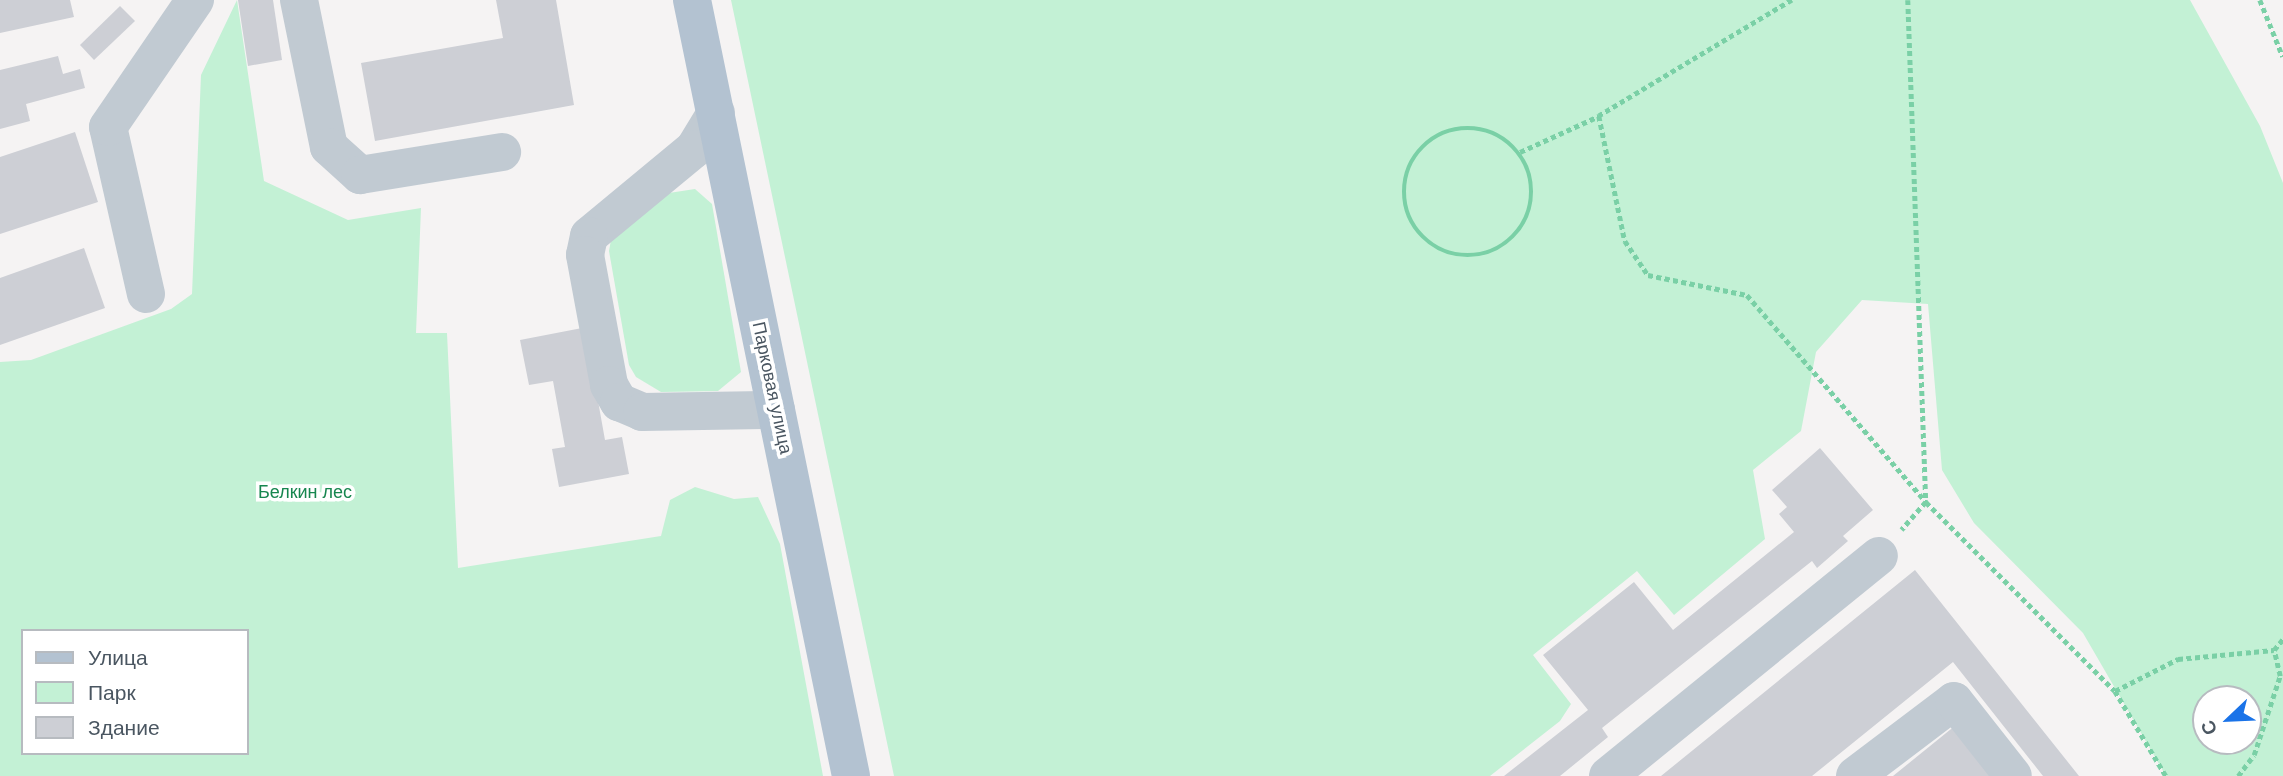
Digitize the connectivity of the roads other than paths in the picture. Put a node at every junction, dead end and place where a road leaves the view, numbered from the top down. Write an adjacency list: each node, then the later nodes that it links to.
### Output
1 (195, 0): 6 (lane)
2 (299, 0): 5 (lane)
3 (692, 0): 4 (main road, Парковая улица)
4 (716, 113): 7 (main road, Парковая улица); 7 (lane)
5 (502, 152)
6 (146, 294)
7 (776, 411): 9 (main road, Парковая улица)
8 (1879, 556): 10 (lane)
9 (851, 776)
10 (1608, 776)
11 (1855, 776): 12 (lane)
12 (2013, 776)

